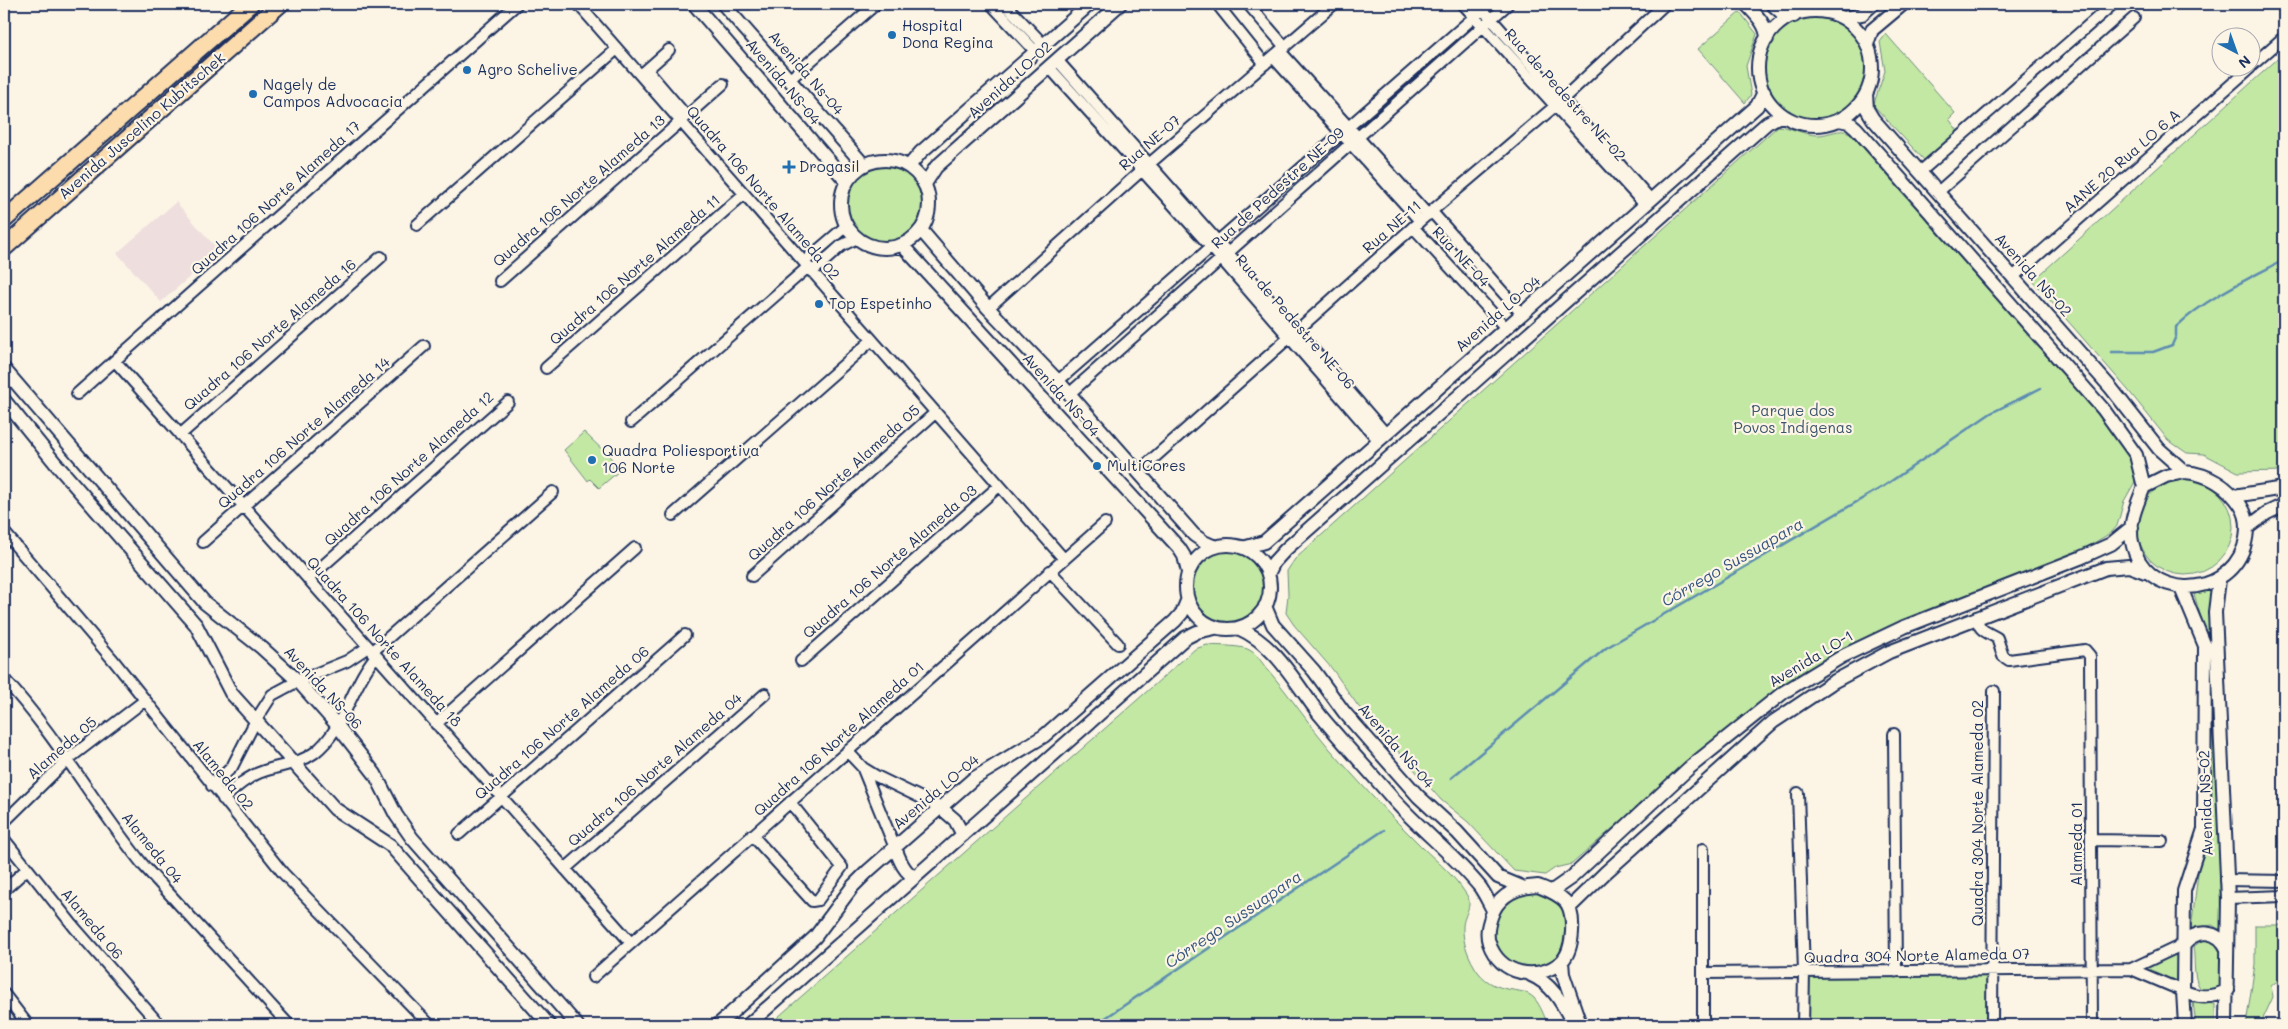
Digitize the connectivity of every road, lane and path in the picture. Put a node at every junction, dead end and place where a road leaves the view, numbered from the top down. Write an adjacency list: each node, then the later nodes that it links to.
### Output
1 (250, 4): 60 (main road, Avenida Juscelino Kubitschek)
2 (280, 4): 67 (main road, Avenida Juscelino Kubitschek)
3 (517, 4): 79 (street, Quadra 106 Norte Alameda 17)
4 (578, 4): 31 (street, Quadra 106 Norte Alameda 02)
5 (694, 4): 54 (street, Avenida NS-04)
6 (723, 4): 40 (street, Avenida Ns-04)
7 (876, 4): 40 (street)
8 (991, 4): 32 (street)
9 (1005, 4): 32 (street)
10 (1090, 4): 32 (street, Avenida LO-02)
11 (1120, 4): 36 (street, Avenida LO-02)
12 (1217, 4): 37 (street)
13 (1248, 4): 34 (street)
14 (1334, 4): 34 (street, Rua NE-07)
15 (1463, 4): 23 (street, Rua de Pedestre NE-02)
16 (1508, 4): 27 (street, Rua de Pedestre NE-09)
17 (1665, 4): 44 (street, Rua NE-11)
18 (1746, 4): 29 (street)
19 (1772, 4): 24 (street)
20 (1873, 4): 25 (street)
21 (1902, 4): 30 (street)
22 (2114, 4): 53 (street)
23 (1481, 8): 27 (street, Rua de Pedestre NE-02); 48 (street, Rua de Pedestre NE-09)
24 (1794, 16): 25 (street, Avenida NS-02); 29 (street, Avenida NS-02)
25 (1843, 18): 30 (street, Avenida NS-02)
26 (2134, 18): 56 (street)
27 (1487, 23): 44 (street, Rua de Pedestre NE-02); 49 (street, Rua de Pedestre NE-09)
28 (2284, 37): 35 (street, AANE 20 Rua LO 6 A)
29 (1767, 39): 42 (street, Avenida NS-02)
30 (1867, 44): 43 (street, Avenida NS-02)
31 (617, 48): 38 (street, Quadra 106 Norte Alameda 02); 61 (street)
32 (1040, 48): 51 (street, Avenida LO-02)
33 (669, 50): 38 (street)
34 (1279, 52): 37 (street, Rua NE-07); 48 (street)
35 (2260, 58)
36 (1053, 63): 52 (street, Rua de Pedestre NE-06); 55 (street, Avenida LO-02)
37 (1265, 64): 52 (street, Rua NE-07)
38 (644, 73): 45 (street, Quadra 106 Norte Alameda 02)
39 (2238, 78): 71 (street, AANE 20 Rua LO 6 A)
40 (790, 79): 50 (street, Avenida Ns-04)
41 (723, 84): 45 (street, Quadra 106 Norte Alameda 13)
42 (1764, 92): 46 (street, Avenida NS-02); 58 (street, Avenida LO-04)
43 (1866, 94): 47 (street, Avenida NS-02); 53 (street, Avenida NS-02)
44 (1558, 103): 58 (street, Rua de Pedestre NE-02); 59 (street, Rua NE-11)
45 (681, 116): 57 (street, Quadra 106 Norte Alameda 02); 72 (street, Quadra 106 Norte Alameda 13)
46 (1786, 117): 47 (street, Avenida NS-02); 113 (street)
47 (1838, 120): 94 (street)
48 (1346, 130): 49 (street); 65 (street, Rua de Pedestre NE-09)
49 (1354, 140): 59 (street); 68 (street, Rua de Pedestre NE-09)
50 (864, 164): 51 (street); 54 (street)
51 (909, 166): 55 (street)
52 (1145, 167): 65 (street, Rua de Pedestre NE-06); 73 (street, Rua NE-07)
53 (1920, 172): 56 (street, Avenida NS-02)
54 (847, 182): 62 (street)
55 (925, 184): 63 (street)
56 (1938, 192): 71 (street, Avenida NS-02)
57 (744, 194): 70 (street, Quadra 106 Norte Alameda 02); 80 (street, Quadra 106 Norte Alameda 11)
58 (1648, 203): 74 (street, Avenida LO-04)
59 (1423, 219): 74 (street, Rua NE-04); 75 (street, Rua NE-04); 76 (street, Rua NE-11)
60 (4, 220)
61 (417, 225)
62 (845, 228): 64 (street); 70 (street)
63 (921, 230): 66 (street); 73 (street, Avenida NS-04)
64 (855, 239): 66 (street); 70 (street)
65 (1214, 244): 68 (street, Rua de Pedestre NE-06); 82 (street, Rua de Pedestre NE-09)
66 (902, 245): 111 (street, Avenida NS-04)
67 (4, 248)
68 (1224, 256): 76 (street, Rua de Pedestre NE-06); 84 (street, Rua de Pedestre NE-09)
69 (381, 257): 89 (street, Quadra 106 Norte Alameda 16)
70 (808, 267): 77 (street, Quadra 106 Norte Alameda 02); 88 (street)
71 (2013, 277): 92 (street, Avenida NS-02)
72 (500, 281)
73 (988, 308): 82 (street, Avenida NS-04)
74 (1522, 314): 75 (street, Avenida LO-04)
75 (1506, 328): 90 (street, Avenida LO-04)
76 (1293, 334): 90 (street, Rua de Pedestre NE-06); 91 (street, Rua NE-11)
77 (872, 340): 87 (street, Quadra 106 Norte Alameda 02); 100 (street)
78 (424, 346): 99 (street, Quadra 106 Norte Alameda 14)
79 (114, 361): 83 (street, Quadra 106 Norte Alameda 17); 89 (street, Quadra 106 Norte Alameda 18)
80 (546, 368)
81 (4, 369): 128 (street, Avenida NS-06)
82 (1058, 381): 84 (street, Avenida NS-04)
83 (77, 394)
84 (1069, 394): 91 (street, Avenida NS-04)
85 (4, 400): 132 (street)
86 (508, 402): 115 (street, Quadra 106 Norte Alameda 12)
87 (935, 413): 93 (street, Quadra 106 Norte Alameda 02); 114 (street, Quadra 106 Norte Alameda 05)
88 (631, 422)
89 (180, 435): 99 (street, Quadra 106 Norte Alameda 18)
90 (1383, 438): 108 (street, Avenida LO-04)
91 (1138, 472): 106 (street, Avenida NS-04)
92 (2185, 472): 94 (street); 97 (street)
93 (999, 486): 109 (street, Quadra 106 Norte Alameda 02); 126 (street, Quadra 106 Norte Alameda 03)
94 (2144, 487): 102 (street)
95 (2284, 488): 97 (street)
96 (553, 492): 125 (street)
97 (2234, 496): 103 (street)
98 (2284, 505): 103 (street)
99 (243, 506): 105 (street, Quadra 106 Norte Alameda 14); 115 (street, Quadra 106 Norte Alameda 18)
100 (674, 514)
101 (1104, 523): 109 (street, Quadra 106 Norte Alameda 01)
102 (2132, 527): 112 (street); 162 (street, Avenida LO-1)
103 (2247, 528): 116 (street)
104 (4, 532): 131 (street, Alameda 02)
105 (203, 542)
106 (1215, 547): 108 (street, Avenida NS-04); 111 (street)
107 (635, 548): 134 (street)
108 (1243, 548): 113 (street)
109 (1064, 559): 110 (street, Quadra 106 Norte Alameda 01)
110 (1050, 571): 124 (street); 136 (street, Quadra 106 Norte Alameda 01)
111 (1188, 572): 118 (street, Avenida NS-04)
112 (2145, 572): 117 (street); 120 (street, Avenida LO-1)
113 (1268, 574): 119 (street)
114 (752, 576)
115 (308, 579): 125 (street, Quadra 106 Norte Alameda 18)
116 (2219, 580): 117 (street); 158 (street, Avenida NS-02)
117 (2181, 588): 168 (street, Avenida NS-02)
118 (1187, 601): 121 (street); 145 (street, Avenida LO-04)
119 (1265, 606): 122 (street); 160 (street, Avenida NS-04)
120 (1977, 617): 151 (street, Alameda 01); 165 (street, Avenida LO-1)
121 (1215, 628): 122 (street); 149 (street)
122 (1238, 628): 166 (street)
123 (685, 635): 142 (street, Quadra 106 Norte Alameda 06)
124 (1118, 644)
125 (372, 652): 128 (street); 133 (street); 134 (street, Quadra 106 Norte Alameda 18)
126 (801, 661)
127 (4, 679): 137 (street, Alameda 04)
128 (298, 681): 132 (street); 133 (street, Avenida NS-06)
129 (1994, 691): 173 (street, Quadra 304 Norte Alameda 02)
130 (765, 694): 156 (street, Quadra 106 Norte Alameda 04)
131 (144, 701): 137 (street, Alameda 05); 140 (street, Alameda 02)
132 (256, 720): 138 (street); 140 (street)
133 (337, 724): 138 (street); 187 (street, Avenida NS-06)
134 (436, 724): 142 (street, Quadra 106 Norte Alameda 18)
135 (1894, 734): 175 (street)
136 (847, 751): 139 (street); 144 (street, Quadra 106 Norte Alameda 01)
137 (67, 760): 146 (street, Alameda 05); 184 (street, Alameda 04)
138 (294, 764): 143 (street); 186 (street)
139 (863, 768): 145 (street); 153 (street)
140 (212, 786): 143 (street, Alameda 02)
141 (1798, 794): 174 (street)
142 (501, 797): 147 (street, Quadra 106 Norte Alameda 06); 156 (street, Quadra 106 Norte Alameda 18)
143 (223, 799): 185 (street, Alameda 02)
144 (790, 802): 148 (street, Quadra 106 Norte Alameda 01); 148 (street)
145 (940, 807): 149 (street); 153 (street, Avenida LO-04)
146 (4, 822)
147 (459, 834)
148 (752, 835): 167 (street, Quadra 106 Norte Alameda 01)
149 (963, 835): 157 (street)
150 (4, 839): 155 (street, Alameda 06)
151 (2092, 840): 152 (street); 172 (street, Alameda 01)
152 (2162, 841)
153 (895, 848): 157 (street); 188 (street, Avenida LO-04)
154 (1703, 849): 176 (street)
155 (27, 869): 161 (street); 183 (street, Alameda 06)
156 (565, 869): 167 (street, Quadra 106 Norte Alameda 18)
157 (915, 877): 189 (street)
158 (2226, 880): 159 (street); 164 (street, Avenida NS-02)
159 (2284, 881)
160 (1522, 887): 162 (street); 166 (street)
161 (4, 890)
162 (1552, 891): 165 (street)
163 (2284, 896): 164 (street)
164 (2228, 898): 169 (street, Avenida NS-02)
165 (1569, 908): 170 (street)
166 (1493, 910): 177 (street)
167 (630, 943): 178 (street, Quadra 106 Norte Alameda 01)
168 (2184, 944): 169 (street); 171 (street, Quadra 304 Norte Alameda 07); 180 (street, Avenida NS-02)
169 (2227, 949): 179 (street, Avenida NS-02)
170 (1562, 961): 177 (street); 191 (street)
171 (2131, 969): 172 (street, Quadra 304 Norte Alameda 07); 180 (street, Quadra 304 Norte Alameda 07)
172 (2092, 970): 173 (street, Quadra 304 Norte Alameda 07); 195 (street, Alameda 01)
173 (1992, 971): 175 (street, Quadra 304 Norte Alameda 07); 194 (street, Quadra 304 Norte Alameda 02)
174 (1804, 972): 175 (street, Quadra 304 Norte Alameda 07); 176 (street, Quadra 304 Norte Alameda 07); 193 (street)
175 (1896, 972)
176 (1703, 973): 192 (street)
177 (1532, 975): 190 (street)
178 (593, 977)
179 (2228, 990): 180 (street); 197 (street, Avenida NS-02)
180 (2183, 991): 196 (street, Avenida NS-02)
181 (4, 994): 182 (street)
182 (28, 1025)
183 (160, 1025)
184 (289, 1025)
185 (430, 1025)
186 (549, 1025)
187 (577, 1025)
188 (718, 1025)
189 (748, 1025)
190 (1574, 1025)
191 (1581, 1025)
192 (1703, 1025)
193 (1803, 1025)
194 (1992, 1025)
195 (2092, 1025)
196 (2186, 1025)
197 (2226, 1025)

